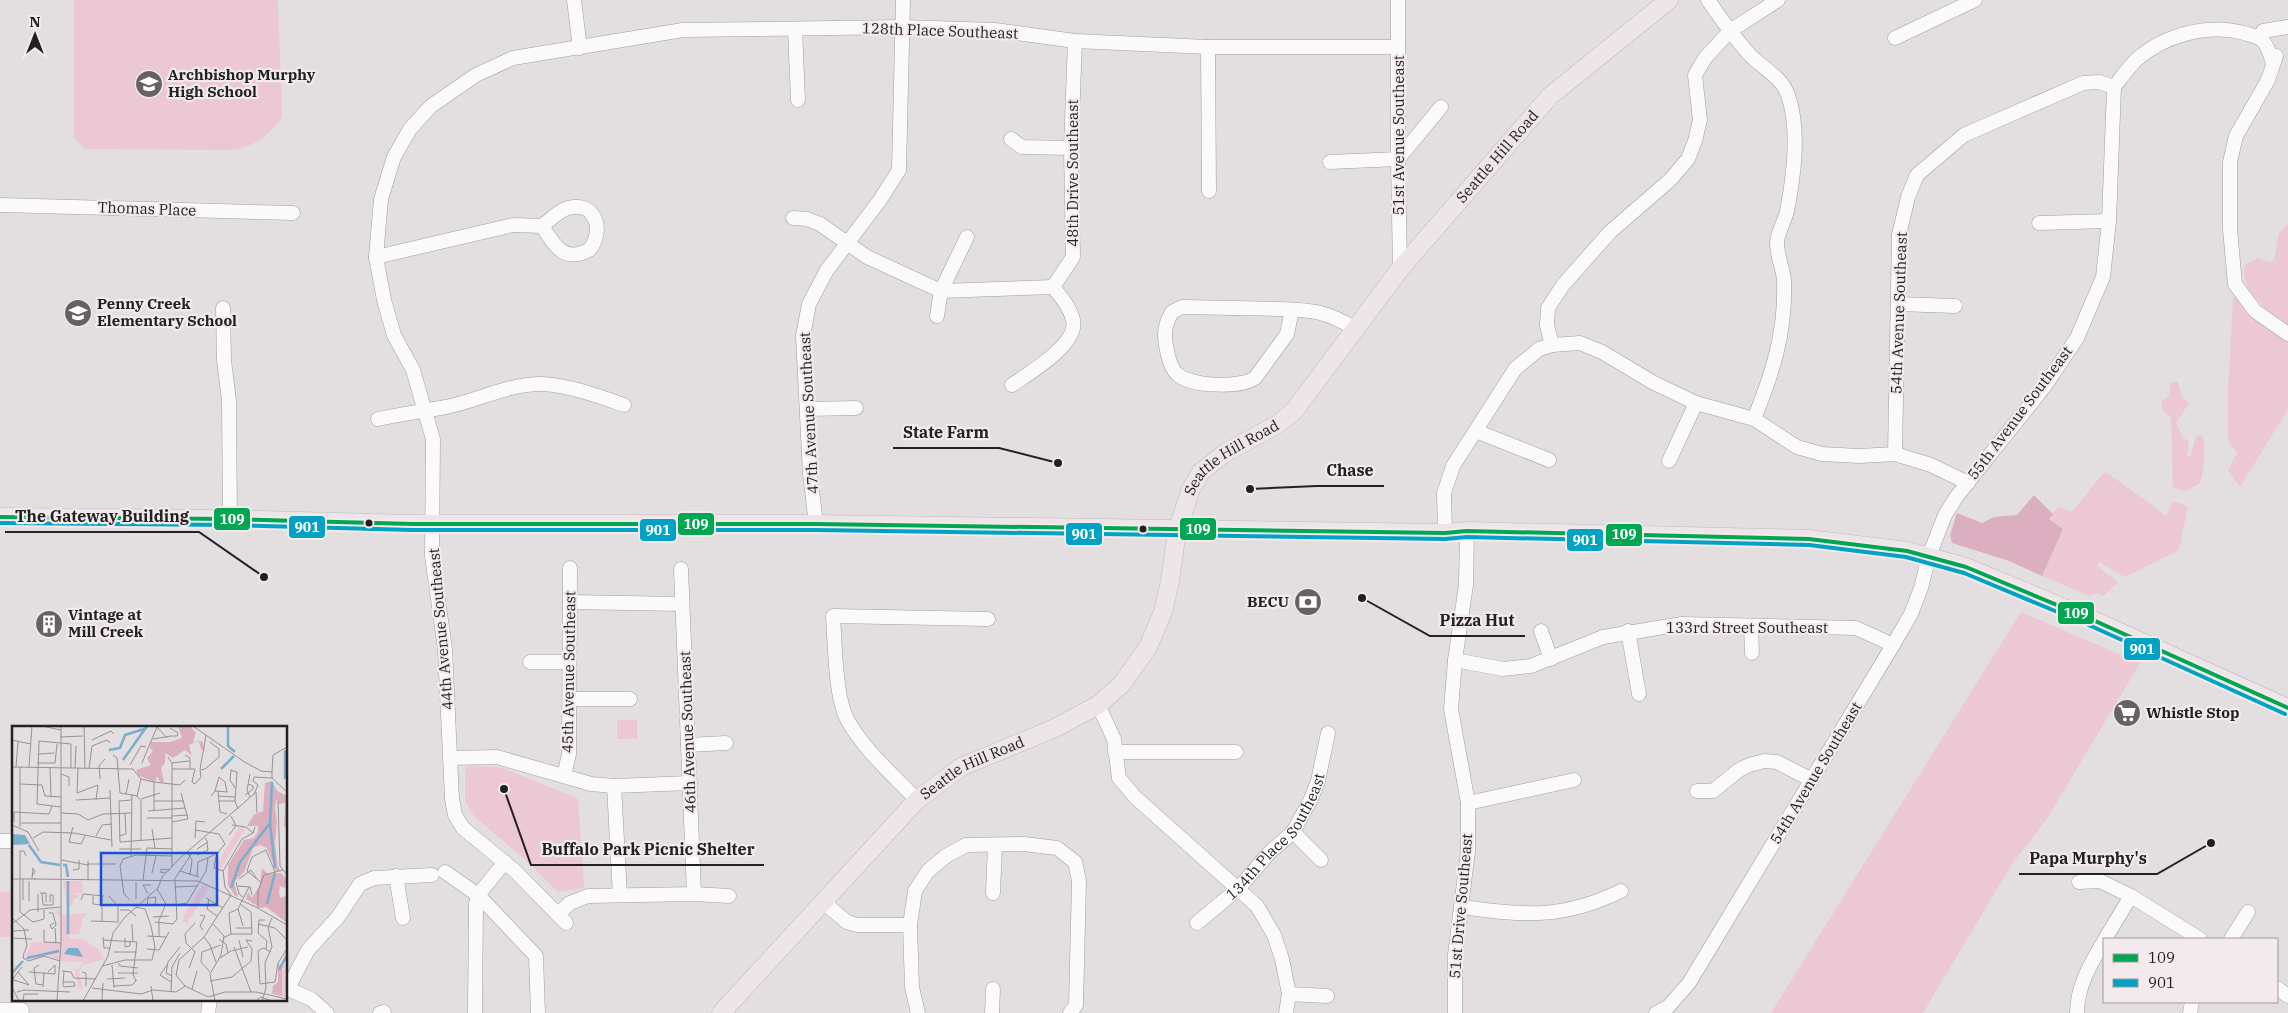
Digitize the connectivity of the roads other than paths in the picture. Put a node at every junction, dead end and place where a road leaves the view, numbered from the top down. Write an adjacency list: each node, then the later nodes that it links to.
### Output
1 (574, 0): 18 (street)
2 (903, 0): 8 (street, 47th Avenue Southeast)
3 (1398, 0): 17 (street, 51st Avenue Southeast)
4 (1669, 0): 38 (main road, Seattle Hill Road)
5 (1708, 0): 13 (street)
6 (1778, 0): 13 (street)
7 (1975, 0): 14 (street)
8 (903, 27): 10 (street, 128th Place Southeast); 15 (street, 128th Place Southeast); 36 (street, 47th Avenue Southeast)
9 (2287, 28): 12 (street)
10 (795, 29): 18 (street, 128th Place Southeast); 22 (street)
11 (2230, 29): 12 (street); 20 (street); 21 (street)
12 (2263, 31): 20 (street)
13 (1730, 32): 48 (street); 56 (street)
14 (1895, 38)
15 (1075, 41): 16 (street, 128th Place Southeast); 25 (street, 48th Drive Southeast)
16 (1208, 47): 17 (street, 128th Place Southeast); 28 (street)
17 (1398, 47): 26 (street, 51st Avenue Southeast)
18 (580, 48): 19 (street, 128th Place Southeast)
19 (513, 58): 37 (street, 44th Avenue Southeast)
20 (2273, 64): 47 (street)
21 (2114, 87): 32 (street, 55th Avenue Southeast); 41 (street, 54th Avenue Southeast)
22 (798, 100)
23 (1441, 107): 26 (street)
24 (1011, 139): 25 (street)
25 (1071, 148): 39 (street, 48th Drive Southeast)
26 (1398, 159): 27 (street); 38 (street, 51st Avenue Southeast)
27 (1330, 162)
28 (1209, 191)
29 (0, 205): 30 (street, Thomas Place)
30 (293, 213)
31 (793, 218): 36 (street)
32 (2109, 221): 33 (street); 61 (street, 55th Avenue Southeast)
33 (2039, 223)
34 (542, 226): 37 (street)
35 (967, 237): 40 (street)
36 (847, 244): 40 (street); 54 (street, 47th Avenue Southeast)
37 (376, 257): 53 (street, 44th Avenue Southeast)
38 (1400, 269): 46 (main road, Seattle Hill Road)
39 (1053, 287): 40 (street); 49 (street)
40 (941, 291): 45 (street)
41 (1898, 304): 42 (street); 58 (street, 54th Avenue Southeast)
42 (1955, 306)
43 (223, 308): 63 (street)
44 (1292, 310): 44 (street); 46 (street)
45 (937, 316)
46 (1356, 329): 66 (main road, Seattle Hill Road)
47 (2288, 334)
48 (1552, 345): 50 (street); 57 (street)
49 (1012, 385)
50 (1696, 403): 56 (street); 60 (street)
51 (624, 405): 53 (street)
52 (856, 408): 54 (street)
53 (425, 409): 55 (street); 64 (street, 44th Avenue Southeast)
54 (807, 409): 65 (street, 47th Avenue Southeast)
55 (378, 419)
56 (1754, 419): 58 (street)
57 (1476, 432): 59 (street); 68 (street)
58 (1895, 454): 61 (street)
59 (1549, 460)
60 (1669, 461)
61 (1968, 482): 69 (street, 55th Avenue Southeast)
62 (0, 517): 63 (main road)
63 (230, 519): 64 (main road)
64 (434, 524): 65 (main road); 94 (street, 44th Avenue Southeast)
65 (816, 524): 66 (main road)
66 (1177, 531): 68 (main road); 87 (main road, Seattle Hill Road)
67 (1467, 531): 68 (main road); 69 (main road); 81 (street, 51st Drive Southeast)
68 (1445, 533)
69 (1929, 556): 78 (street, 54th Avenue Southeast); 88 (main road)
70 (570, 568): 72 (street, 45th Avenue Southeast)
71 (681, 569): 73 (street, 46th Avenue Southeast)
72 (570, 602): 73 (street); 83 (street, 45th Avenue Southeast)
73 (682, 604): 91 (street, 46th Avenue Southeast)
74 (988, 619): 101 (street)
75 (1751, 627): 77 (street, 133rd Street Southeast); 78 (street, 133rd Street Southeast); 79 (street)
76 (1541, 632): 80 (street)
77 (1628, 632): 80 (street, 133rd Street Southeast); 84 (street)
78 (1894, 645): 97 (street, 54th Avenue Southeast)
79 (1752, 653)
80 (1551, 658): 81 (street, 133rd Street Southeast)
81 (1455, 660): 102 (street, 51st Drive Southeast)
82 (530, 662): 83 (street)
83 (569, 662): 85 (street, 45th Avenue Southeast)
84 (1640, 694)
85 (570, 699): 86 (street); 95 (street, 45th Avenue Southeast)
86 (630, 700)
87 (1098, 705): 92 (street); 101 (main road, Seattle Hill Road)
88 (2288, 708)
89 (1328, 734): 103 (street, 134th Place Southeast)
90 (726, 743): 91 (street)
91 (688, 745): 98 (street, 46th Avenue Southeast)
92 (1115, 752): 93 (street); 109 (street)
93 (1236, 752)
94 (450, 758): 95 (street); 106 (street, 44th Avenue Southeast)
95 (564, 776): 99 (street)
96 (1574, 780): 102 (street)
97 (1812, 780): 100 (street); 145 (street, 54th Avenue Southeast)
98 (690, 783): 99 (street); 112 (street, 46th Avenue Southeast)
99 (614, 786): 114 (street)
100 (1697, 791)
101 (917, 800): 117 (main road, Seattle Hill Road)
102 (1468, 803): 118 (street, 51st Drive Southeast)
103 (1292, 832): 105 (street); 109 (street, 134th Place Southeast)
104 (995, 845): 111 (street); 122 (street); 134 (street)
105 (1321, 860)
106 (505, 862): 113 (street); 114 (street, 44th Avenue Southeast)
107 (396, 876): 113 (street); 120 (street); 127 (street)
108 (2079, 882): 116 (street)
109 (1239, 888): 121 (street, 134th Place Southeast); 130 (street)
110 (1621, 891): 118 (street)
111 (993, 893)
112 (694, 894): 114 (street); 115 (street)
113 (478, 895): 138 (street); 139 (street)
114 (620, 895)
115 (729, 896)
116 (2131, 896): 123 (street); 124 (street)
117 (823, 902): 122 (street); 140 (main road, Seattle Hill Road)
118 (1462, 907): 144 (street, 51st Drive Southeast)
119 (2248, 912): 125 (street)
120 (404, 918)
121 (1197, 923)
122 (910, 925): 141 (street)
123 (2106, 938)
124 (2198, 938)
125 (2232, 938)
126 (2103, 943): 146 (street)
127 (288, 986)
128 (288, 988): 137 (street)
129 (993, 989): 142 (street)
130 (1289, 994): 131 (street); 143 (street)
131 (1327, 996)
132 (210, 1000): 136 (street)
133 (22, 1008): 135 (street)
134 (1073, 1009)
135 (0, 1010)
136 (208, 1013)
137 (327, 1013)
138 (475, 1013)
139 (538, 1013)
140 (721, 1013)
141 (918, 1013)
142 (992, 1013)
143 (1286, 1013)
144 (1455, 1013)
145 (1656, 1013)
146 (2078, 1013)

